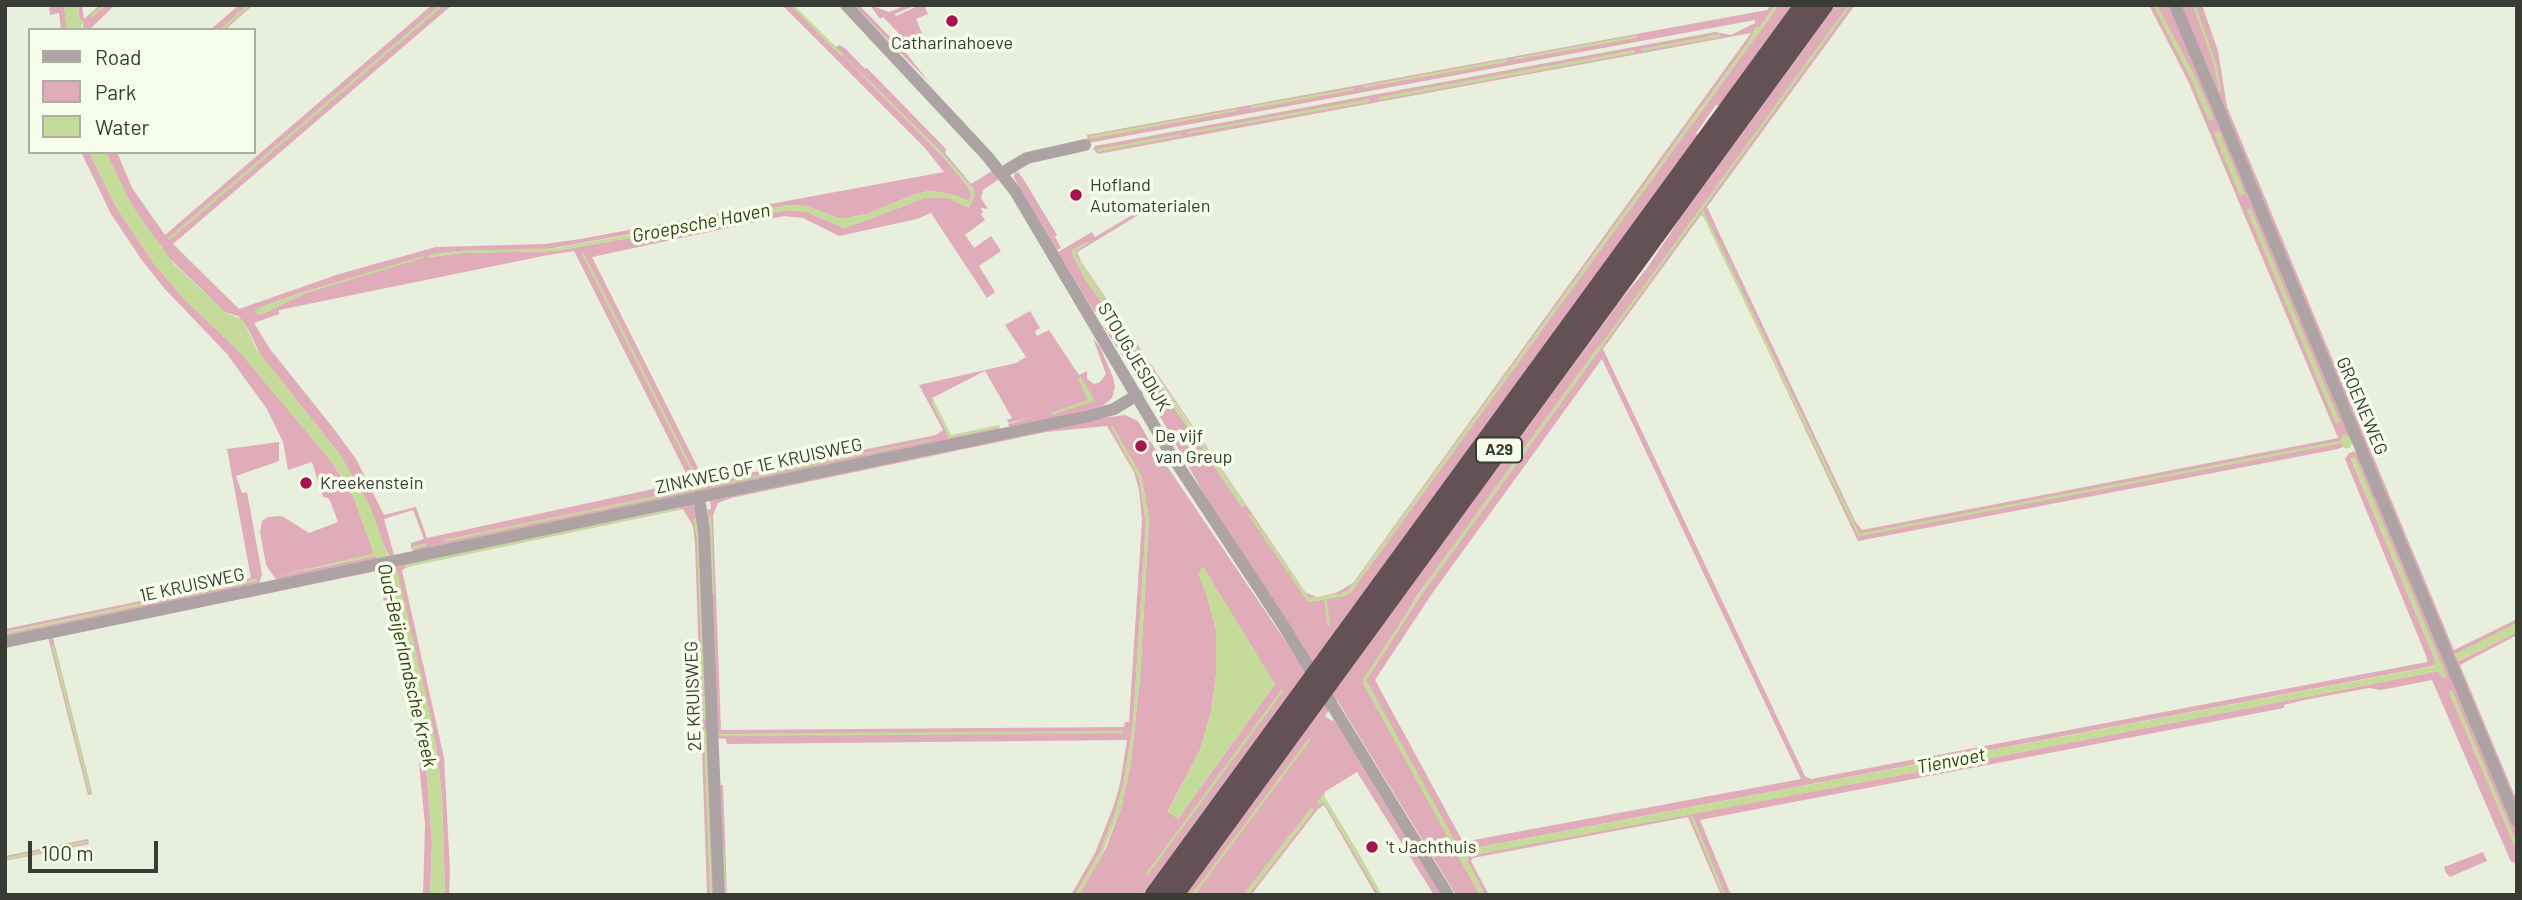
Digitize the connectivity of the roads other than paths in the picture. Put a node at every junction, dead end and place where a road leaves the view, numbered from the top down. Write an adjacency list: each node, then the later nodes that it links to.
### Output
1 (846, 5): 6 (street, STOUGJESDIJK)
2 (1804, 5): 13 (highway, A29)
3 (1824, 5): 14 (highway, A29)
4 (2175, 5): 11 (street, GROENEWEG)
5 (1085, 145): 6 (street)
6 (1002, 173): 7 (street, STOUGJESDIJK)
7 (1137, 396): 8 (street, ZINKWEG OF 1E KRUISWEG); 15 (street, STOUGJESDIJK)
8 (699, 497): 9 (street, ZINKWEG OF 1E KRUISWEG); 12 (street, 2E KRUISWEG)
9 (386, 562): 10 (street, 1E KRUISWEG)
10 (5, 642)
11 (2517, 821)
12 (719, 895)
13 (1154, 895)
14 (1174, 895)
15 (1448, 895)

